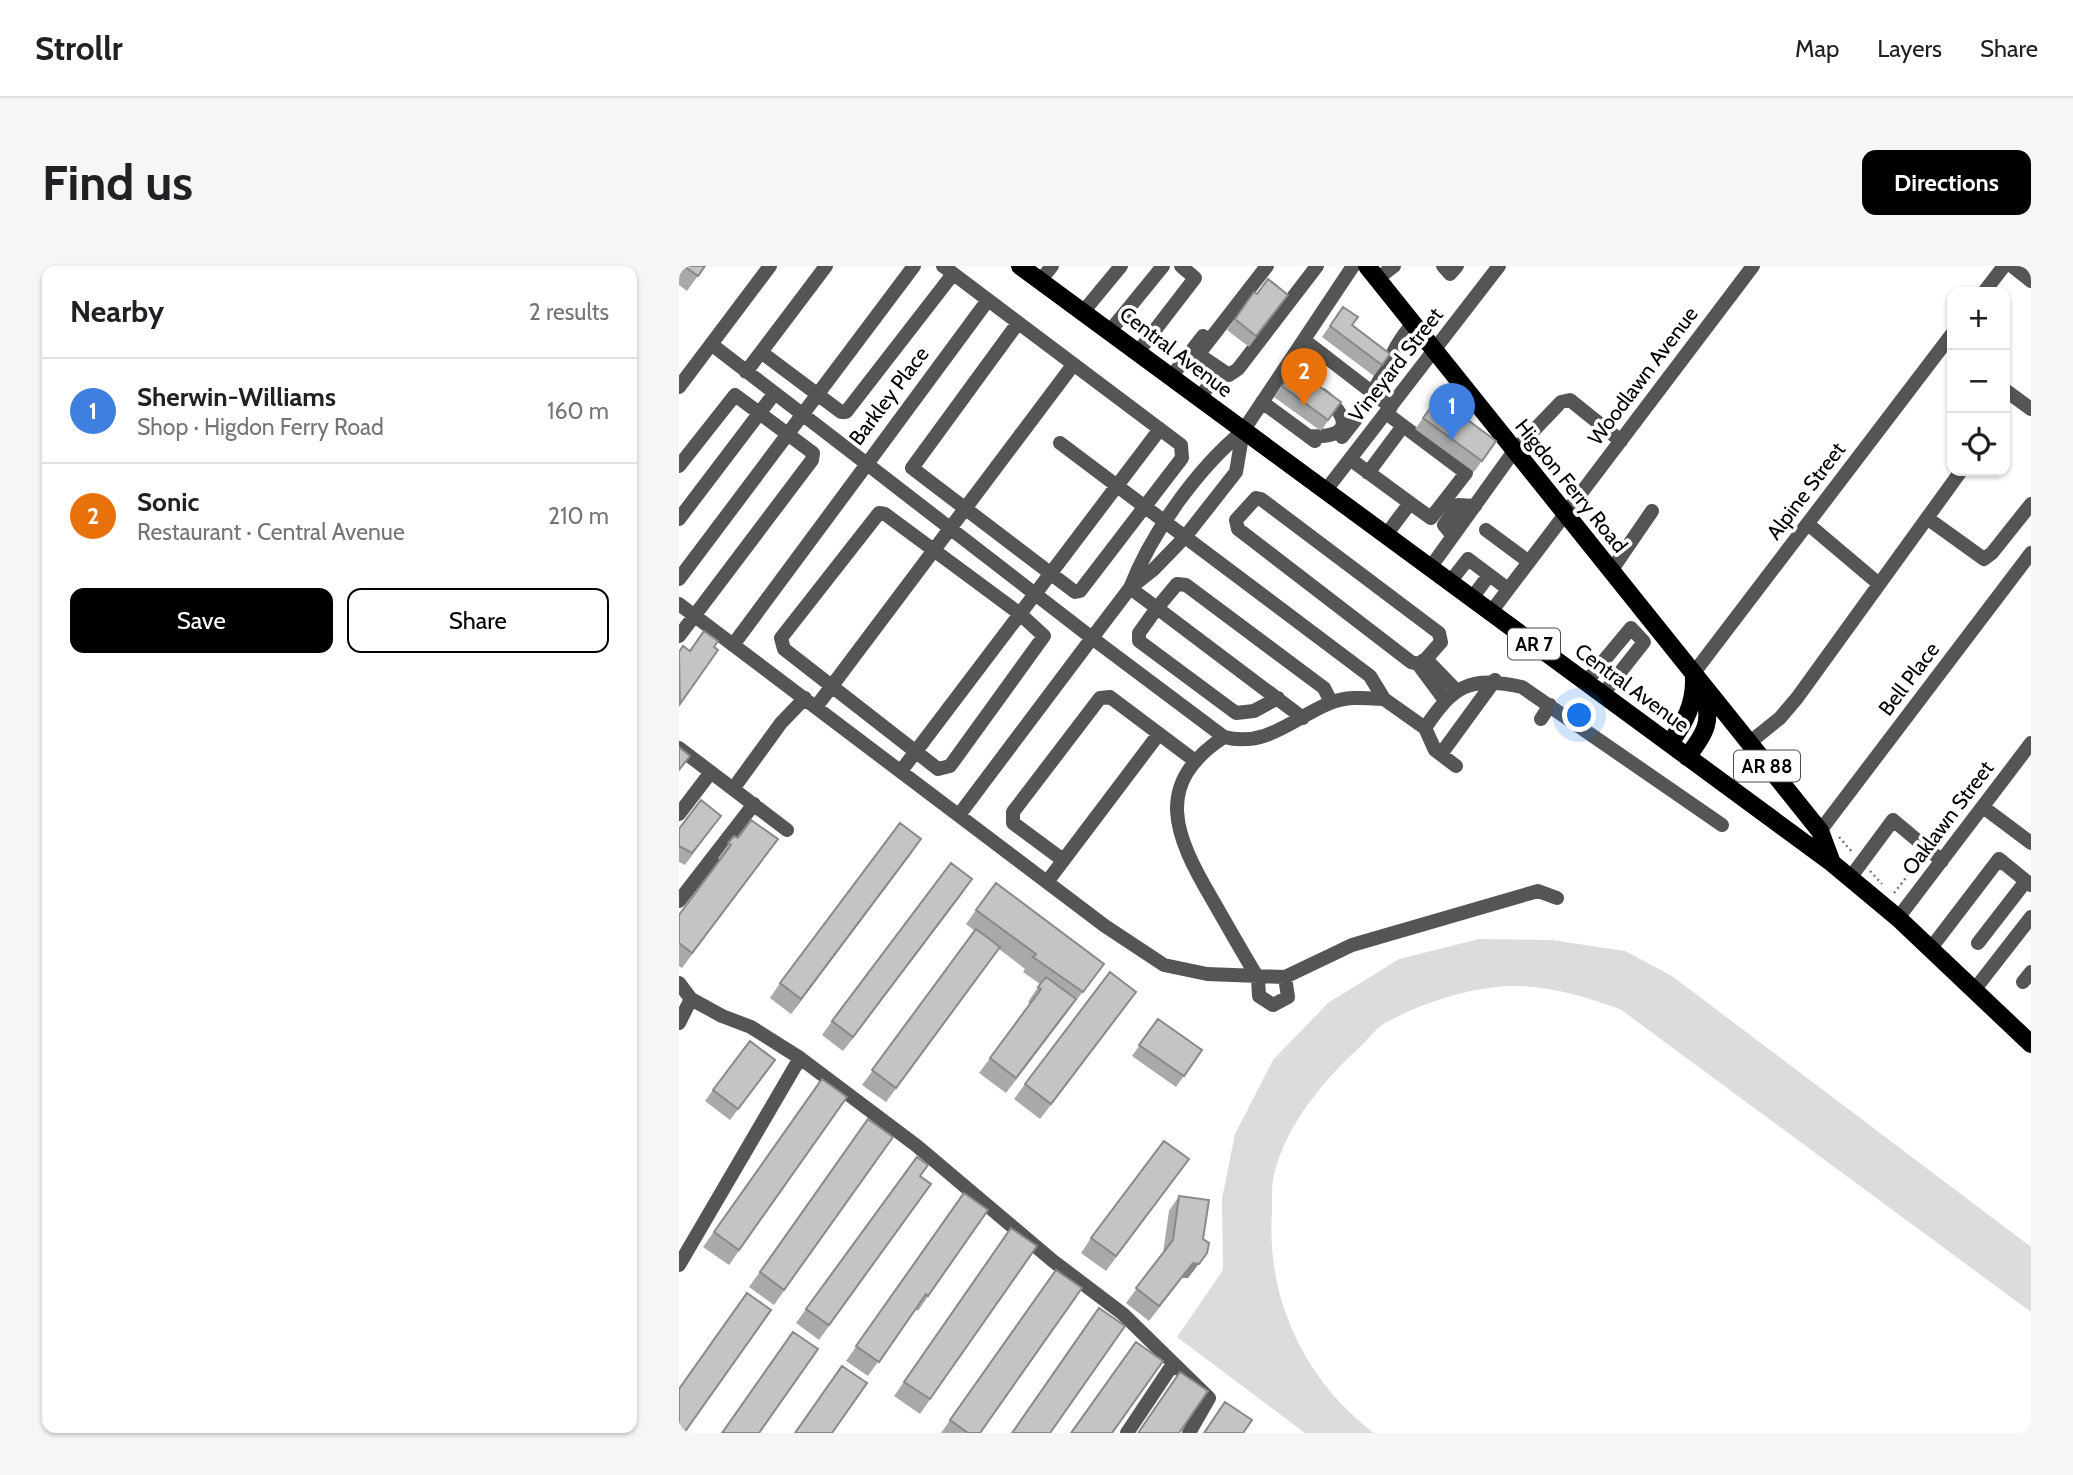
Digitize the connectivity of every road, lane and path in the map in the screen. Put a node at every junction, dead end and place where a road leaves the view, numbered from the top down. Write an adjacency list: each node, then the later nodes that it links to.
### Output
1 (770, 266): 32 (street)
2 (825, 266): 34 (street)
3 (914, 266): 47 (street)
4 (1020, 266): 23 (main road, Central Avenue / AR 7)
5 (1052, 266): 23 (street)
6 (1121, 266): 27 (street)
7 (1163, 266): 30 (street)
8 (1181, 266): 35 (street)
9 (1257, 266): 42 (street)
10 (1267, 266): 37 (street)
11 (1275, 266): 37 (street)
12 (1317, 266): 40 (street)
13 (1353, 266): 31 (street)
14 (1394, 266): 22 (street)
15 (1443, 266): 16 (street)
16 (1457, 266)
17 (1499, 266): 36 (street, Vineyard Street)
18 (1753, 266): 61 (street, Woodlawn Avenue)
19 (2004, 266): 25 (street)
20 (2012, 266): 24 (street)
21 (948, 270): 26 (street); 47 (street)
22 (1372, 273): 29 (main road, Higdon Ferry Road / AR 88)
23 (1040, 281): 27 (main road, Central Avenue / AR 7)
24 (2031, 281)
25 (1988, 287)
26 (988, 300): 28 (street); 65 (street, Barkley Place)
27 (1083, 312): 30 (main road, Central Avenue / AR 7)
28 (1018, 323): 38 (street); 74 (street)
29 (1412, 325): 36 (main road, Higdon Ferry Road / AR 88); 44 (street)
30 (1110, 331): 35 (main road, Central Avenue / AR 7)
31 (1304, 340): 41 (street); 44 (street)
32 (711, 344): 39 (street, Barkley Place); 43 (street)
33 (1947, 346): 80 (street, Alpine Street)
34 (761, 352): 39 (street); 47 (street)
35 (1138, 352): 42 (main road, Central Avenue / AR 7)
36 (1433, 352): 51 (street, Vineyard Street); 63 (main road, Higdon Ferry Road / AR 88)
37 (1205, 360): 40 (street)
38 (1073, 365): 56 (street); 74 (street)
39 (746, 372): 46 (street, Barkley Place)
40 (1220, 372): 48 (street)
41 (1300, 375): 49 (street); 54 (street); 60 (street)
42 (1171, 377): 48 (main road, Central Avenue / AR 7)
43 (679, 387)
44 (1372, 393): 51 (street)
45 (2010, 393): 50 (street)
46 (775, 394): 52 (street); 53 (street, Barkley Place)
47 (818, 395): 53 (street)
48 (1199, 398): 58 (main road, Central Avenue / AR 7)
49 (1262, 402): 58 (street); 60 (street)
50 (2031, 409)
51 (1388, 410): 55 (street); 57 (street, Vineyard Street)
52 (761, 412): 59 (street); 66 (street); 78 (street)
53 (803, 415): 59 (street); 65 (street, Barkley Place)
54 (1357, 418): 57 (street); 60 (street)
55 (1403, 426): 67 (street); 71 (street)
56 (1160, 429): 69 (street); 73 (street)
57 (1373, 430): 64 (street, Vineyard Street)
58 (1243, 431): 70 (main road, Central Avenue / AR 7); 79 (street); 84 (street)
59 (789, 433): 92 (street); 103 (street)
60 (1308, 436)
61 (1621, 441): 63 (street); 76 (street, Woodlawn Avenue)
62 (1060, 443): 69 (street)
63 (1514, 451): 76 (main road, Higdon Ferry Road / AR 88); 88 (street)
64 (1350, 460): 67 (street); 70 (street, Vineyard Street)
65 (867, 464): 81 (street); 106 (street)
66 (679, 466)
67 (1368, 473): 71 (street)
68 (1957, 476): 77 (street)
69 (1117, 485): 73 (street); 90 (street)
70 (1326, 490): 83 (main road, Central Avenue / AR 7)
71 (1410, 503): 83 (street)
72 (2031, 504): 77 (street)
73 (1145, 507): 79 (street); 90 (street)
74 (965, 509): 81 (street); 90 (street)
75 (1652, 511): 89 (street)
76 (1565, 514): 87 (street, Woodlawn Avenue); 89 (main road, Higdon Ferry Road / AR 88)
77 (1927, 518): 94 (street)
78 (679, 520)
79 (1165, 522): 84 (street); 95 (street)
80 (1808, 524): 94 (street); 109 (street, Alpine Street)
81 (949, 530): 85 (street); 97 (street)
82 (1486, 530): 87 (street)
83 (1386, 535): 88 (main road, Central Avenue / AR 7)
84 (1185, 537): 95 (street); 117 (street)
85 (934, 551): 102 (street); 108 (street); 113 (street)
86 (2031, 553): 148 (street, Bell Place)
87 (1529, 562): 96 (street, Woodlawn Avenue)
88 (1430, 568): 93 (main road, Central Avenue / AR 7)
89 (1611, 571): 109 (main road, Higdon Ferry Road / AR 88)
90 (1050, 573): 97 (street)
91 (1489, 575): 93 (street); 96 (street); 98 (street)
92 (679, 579)
93 (1450, 582): 98 (main road, Central Avenue / AR 7)
94 (1879, 584): 130 (street)
95 (1129, 588): 100 (street); 105 (street)
96 (1508, 589): 101 (street, Woodlawn Avenue)
97 (1034, 595): 102 (street); 105 (street)
98 (1472, 598): 101 (main road, Central Avenue / AR 7)
99 (679, 604): 103 (street)
100 (1157, 608): 116 (street); 116 (street); 118 (street)
101 (1491, 612): 111 (main road, Central Avenue / AR 7)
102 (1020, 614): 134 (street); 134 (street)
103 (695, 615): 104 (street); 106 (street)
104 (679, 636)
105 (1092, 638): 128 (street); 145 (street)
106 (733, 645): 112 (street)
107 (1422, 662): 107 (street); 115 (street)
108 (804, 665): 112 (street); 113 (street)
109 (1693, 674): 129 (main road); 130 (main road, AR 88); 136 (main road)
110 (1495, 680): 115 (street); 120 (street); 135 (street)
111 (1586, 682): 114 (main road, Central Avenue / AR 7); 114 (street)
112 (787, 685): 119 (street)
113 (832, 687): 119 (street); 126 (street)
114 (1603, 694): 129 (main road, Central Avenue / AR 7)
115 (1450, 695): 124 (street)
116 (1277, 698): 122 (street)
117 (1384, 699): 118 (street); 124 (street)
118 (1331, 702): 122 (street)
119 (810, 703): 133 (street); 141 (street)
120 (1550, 705): 121 (street); 123 (street)
121 (1565, 715): 125 (street); 147 (street)
122 (1303, 718): 128 (street)
123 (1541, 719)
124 (1425, 728): 135 (street)
125 (1556, 729)
126 (889, 730): 133 (street); 134 (street)
127 (1158, 735): 137 (street); 152 (street); 152 (street)
128 (1224, 737): 137 (street)
129 (1670, 743): 136 (main road, Central Avenue / AR 7)
130 (1749, 743): 148 (main road, AR 88)
131 (2031, 743): 143 (street, Oaklawn Street)
132 (679, 748): 140 (street)
133 (873, 750): 139 (street)
134 (916, 751): 139 (street)
135 (1441, 754): 138 (street)
136 (1687, 757): 155 (main road, Central Avenue / AR 7)
137 (1194, 760): 166 (street)
138 (1456, 766)
139 (901, 771): 145 (street)
140 (711, 772): 141 (street); 144 (street)
141 (733, 789): 142 (street)
142 (754, 804): 149 (street); 160 (street)
143 (1983, 807): 150 (street); 153 (street, Oaklawn Street)
144 (679, 814)
145 (959, 815): 157 (street)
146 (1952, 819): 151 (path)
147 (1722, 825)
148 (1823, 827): 154 (path); 155 (main road, AR 88)
149 (787, 830)
150 (2031, 843)
151 (1928, 849): 153 (street); 154 (street); 154 (path)
152 (1063, 860): 157 (street)
153 (1942, 861): 162 (street, Oaklawn Street)
154 (1862, 862): 156 (street)
155 (1832, 863): 156 (main road, Central Avenue / AR 7)
156 (1850, 878): 162 (main road, Central Avenue / AR 7)
157 (1047, 882): 166 (street)
158 (2029, 883): 163 (street); 164 (street)
159 (1557, 898): 165 (street)
160 (679, 901)
161 (2031, 917): 168 (street)
162 (1899, 918): 164 (main road, Central Avenue / AR 7)
163 (1978, 943)
164 (1931, 948): 168 (main road, Central Avenue / AR 7)
165 (1285, 977): 166 (street); 166 (street)
166 (1258, 978)
167 (679, 983): 169 (street)
168 (1975, 989): 171 (main road, Central Avenue / AR 7)
169 (691, 999): 170 (street); 172 (street)
170 (679, 1023)
171 (2031, 1044)
172 (800, 1058): 173 (street); 174 (street)
173 (679, 1265)
174 (1173, 1364): 175 (street); 176 (street)
175 (1127, 1433)
176 (1189, 1433)

